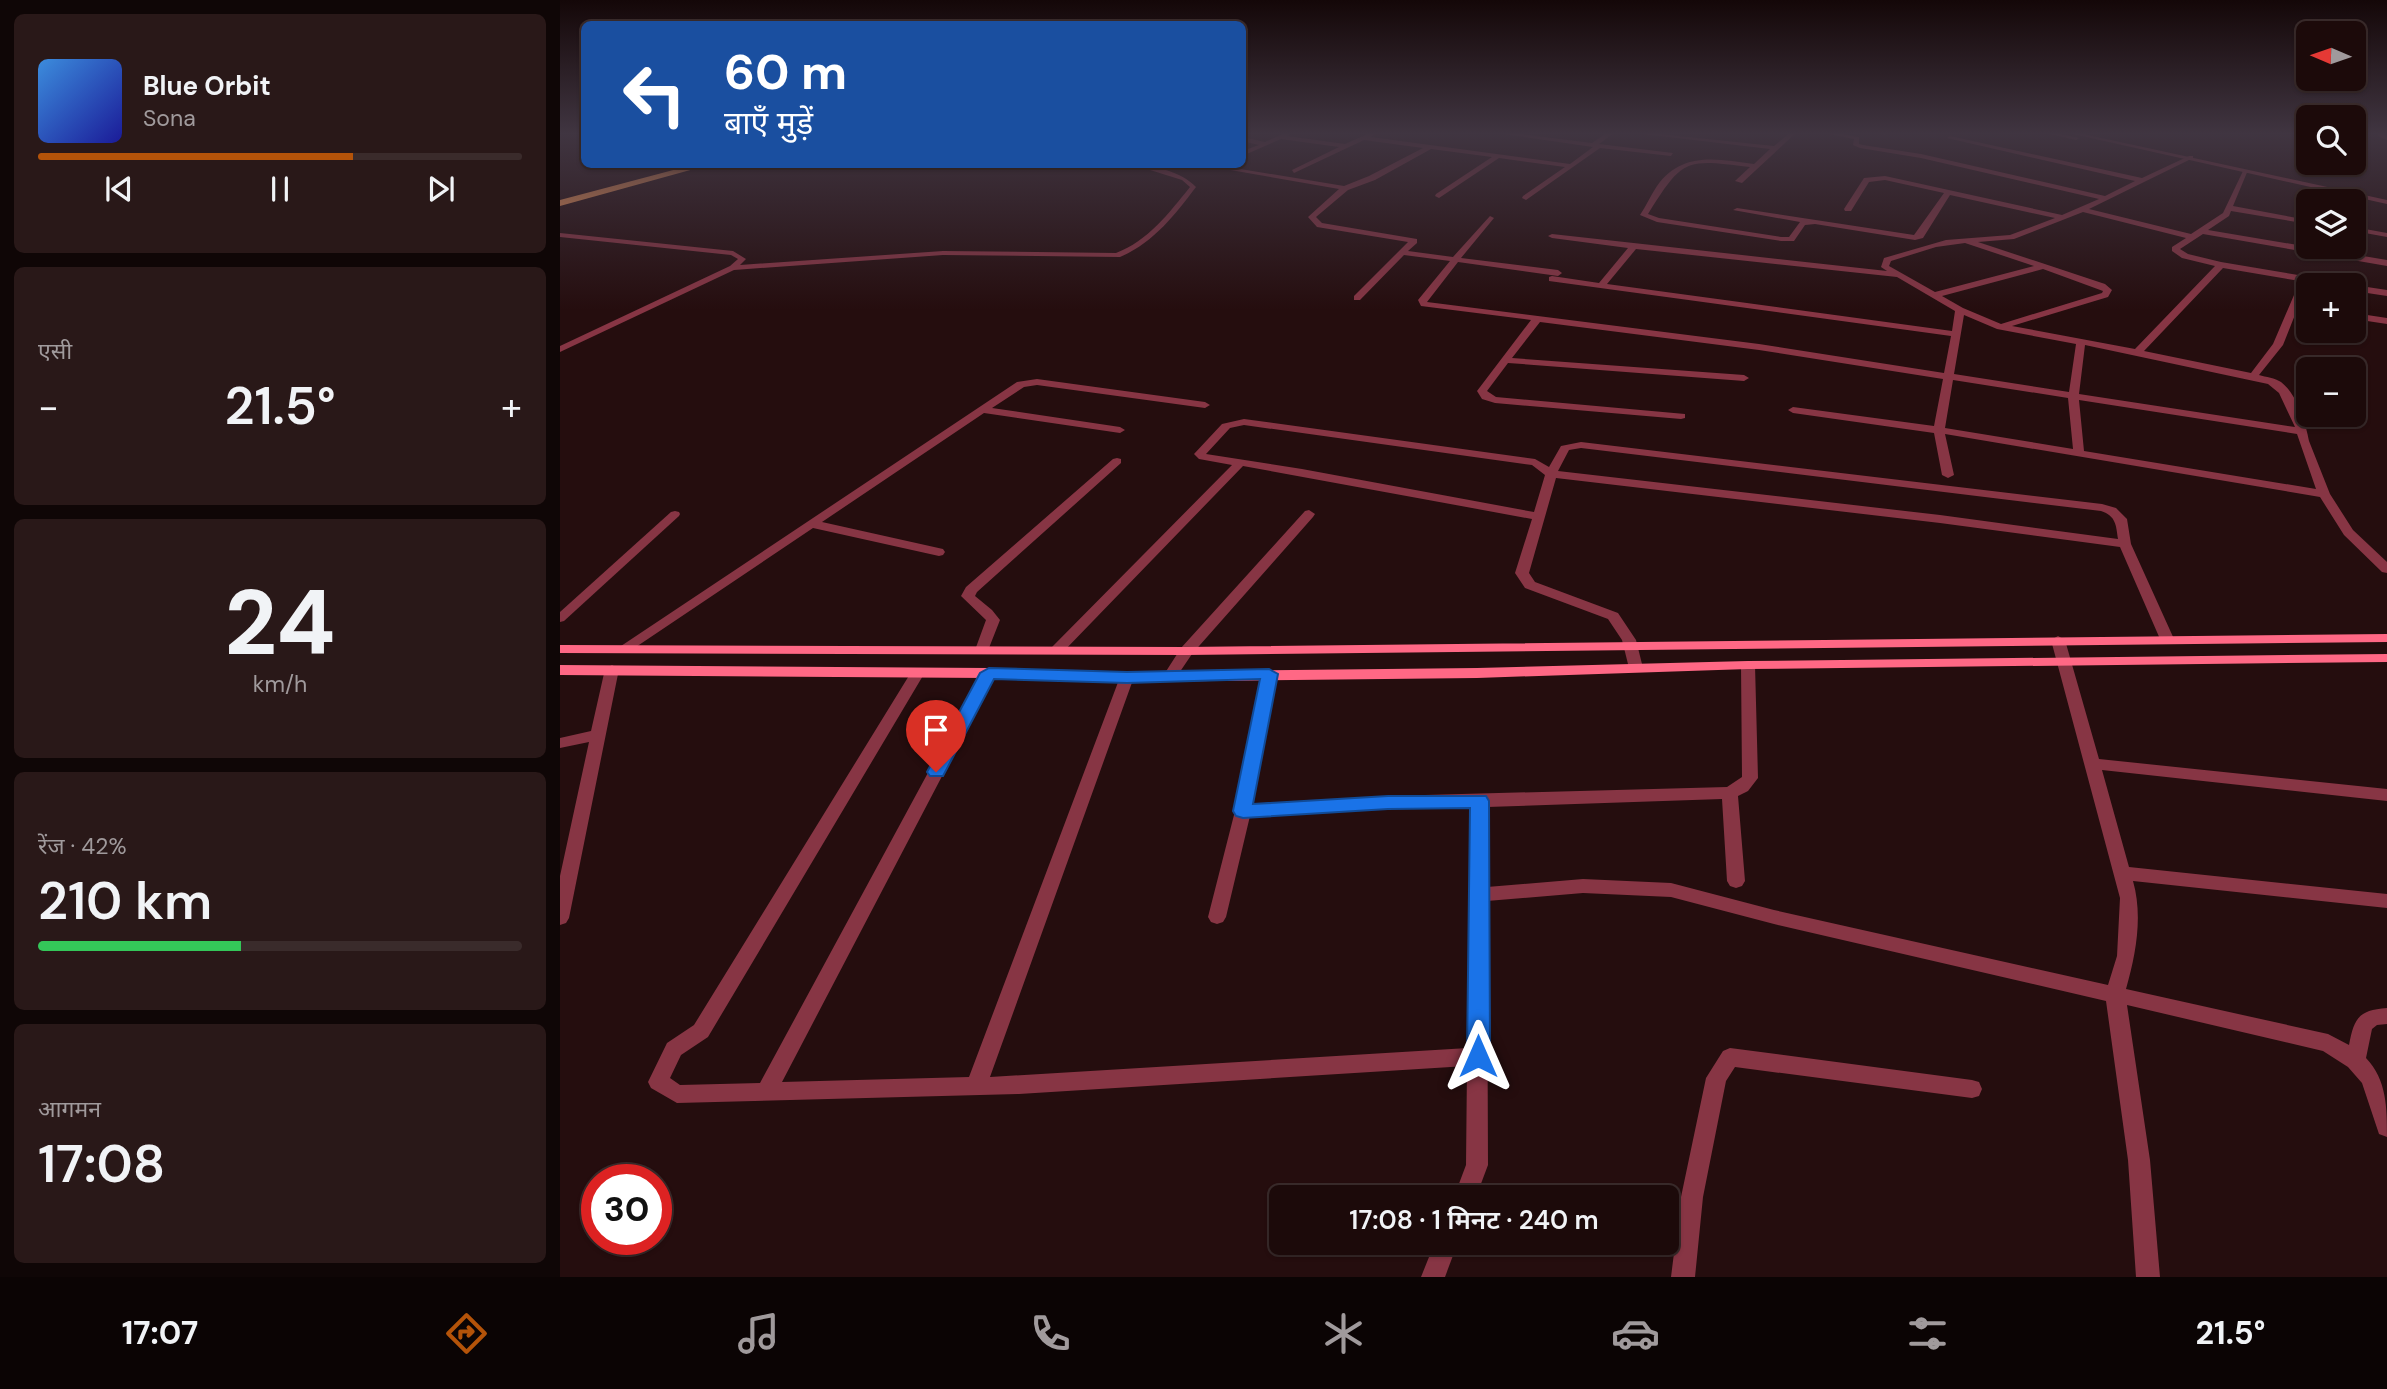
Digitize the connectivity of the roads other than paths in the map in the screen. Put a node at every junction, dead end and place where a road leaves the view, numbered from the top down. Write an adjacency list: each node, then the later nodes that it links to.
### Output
1 (1949, 191): 26 (street)
2 (603, 192): 18 (main road)
3 (1189, 192): 40 (lane)
4 (1341, 192): 35 (street)
5 (1445, 192): 13 (street)
6 (1535, 192): 14 (street)
7 (1658, 192): 26 (street)
8 (1859, 192): 20 (street)
9 (1952, 192): 23 (street)
10 (2076, 192): 16 (street)
11 (2123, 192): 16 (street)
12 (2237, 192): 19 (street)
13 (1439, 196)
14 (1526, 198)
15 (2366, 198): 17 (street)
16 (2108, 199): 22 (street)
17 (2387, 202)
18 (560, 203)
19 (2229, 208): 25 (street); 27 (street)
20 (1848, 209)
21 (1737, 210): 26 (street)
22 (2082, 210): 23 (street); 32 (street)
23 (2062, 217): 33 (street)
24 (1490, 218): 36 (street)
25 (2296, 220)
26 (1815, 222)
27 (2201, 231): 32 (street); 37 (street)
28 (2366, 231): 30 (street)
29 (560, 234): 40 (lane)
30 (2387, 235)
31 (1552, 236): 34 (street)
32 (2192, 237): 38 (street)
33 (1966, 241): 39 (street); 41 (street)
34 (1634, 246): 41 (street); 43 (street)
35 (1404, 253): 36 (street); 47 (street)
36 (1457, 259): 43 (street); 51 (street)
37 (2387, 263)
38 (2221, 265): 42 (street); 57 (street)
39 (2042, 267): 46 (street); 53 (street)
40 (733, 268): 56 (lane)
41 (1900, 276): 46 (street)
42 (2296, 278)
43 (1601, 286): 54 (street)
44 (2366, 290): 45 (street)
45 (2387, 293)
46 (1934, 295): 49 (street)
47 (1357, 298)
48 (2295, 303): 59 (street)
49 (1960, 310): 53 (street); 54 (street)
50 (2366, 318): 52 (street)
51 (1536, 320): 58 (street); 61 (street)
52 (2387, 321)
53 (2000, 327): 55 (street)
54 (1956, 334): 61 (street)
55 (2081, 343): 57 (street); 62 (street)
56 (560, 349)
57 (2137, 352): 59 (street)
58 (1506, 360): 60 (street); 66 (street)
59 (2253, 377): 69 (street)
60 (1744, 378)
61 (1947, 378): 62 (street); 68 (street)
62 (2073, 397): 69 (street); 70 (street)
63 (1205, 405): 64 (street)
64 (983, 410): 67 (street); 79 (street)
65 (1793, 410): 68 (street)
66 (1681, 416)
67 (1120, 430)
68 (1939, 430): 70 (street); 74 (street)
69 (2303, 432): 75 (street)
70 (2079, 453): 75 (street)
71 (1117, 461): 90 (street)
72 (1240, 463): 73 (street); 78 (street); 91 (street)
73 (1551, 474): 78 (street); 80 (street); 80 (street)
74 (1948, 475)
75 (2324, 494): 82 (street)
76 (675, 514): 83 (lane)
77 (1309, 514): 92 (street)
78 (1540, 517): 87 (street)
79 (812, 524): 81 (street); 89 (street)
80 (2125, 544): 85 (street)
81 (939, 552)
82 (2387, 569)
83 (560, 618)
84 (2387, 638): 85 (main road)
85 (2166, 639): 86 (main road)
86 (2058, 640): 87 (main road); 94 (street)
87 (1633, 646): 92 (main road); 96 (street)
88 (560, 649): 89 (main road)
89 (622, 650): 90 (main road)
90 (982, 650): 91 (main road)
91 (1057, 650): 92 (main road)
92 (1186, 651): 102 (street)
93 (2387, 658): 94 (main road)
94 (2063, 662): 95 (main road); 106 (street)
95 (1748, 665): 96 (main road); 107 (street)
96 (1636, 668): 101 (main road)
97 (612, 669): 98 (main road); 100 (main road); 104 (street)
98 (560, 670)
99 (989, 673): 100 (main road); 103 (main road); 123 (street)
100 (917, 674): 123 (street)
101 (1269, 674): 102 (main road); 110 (street)
102 (1170, 676): 103 (main road)
103 (1127, 677): 121 (street)
104 (600, 734): 105 (street); 116 (street)
105 (560, 743)
106 (2092, 764): 108 (street); 111 (street)
107 (1730, 793): 109 (street); 112 (street)
108 (2387, 795)
109 (1479, 801): 110 (street); 113 (street)
110 (1243, 811): 115 (street)
111 (2122, 873): 114 (street); 117 (street)
112 (1736, 881)
113 (1478, 895): 117 (street); 119 (street)
114 (2387, 901)
115 (1217, 917)
116 (560, 918)
117 (2115, 993): 120 (street); 129 (street)
118 (2387, 1016): 120 (street)
119 (1478, 1056): 121 (street); 125 (street)
120 (2356, 1060): 124 (street)
121 (976, 1086): 123 (street)
122 (1972, 1089): 128 (street)
123 (766, 1092)
124 (2387, 1127)
125 (1470, 1185)
126 (1442, 1255): 127 (street)
127 (1433, 1277)
128 (1683, 1277)
129 (2148, 1277)

